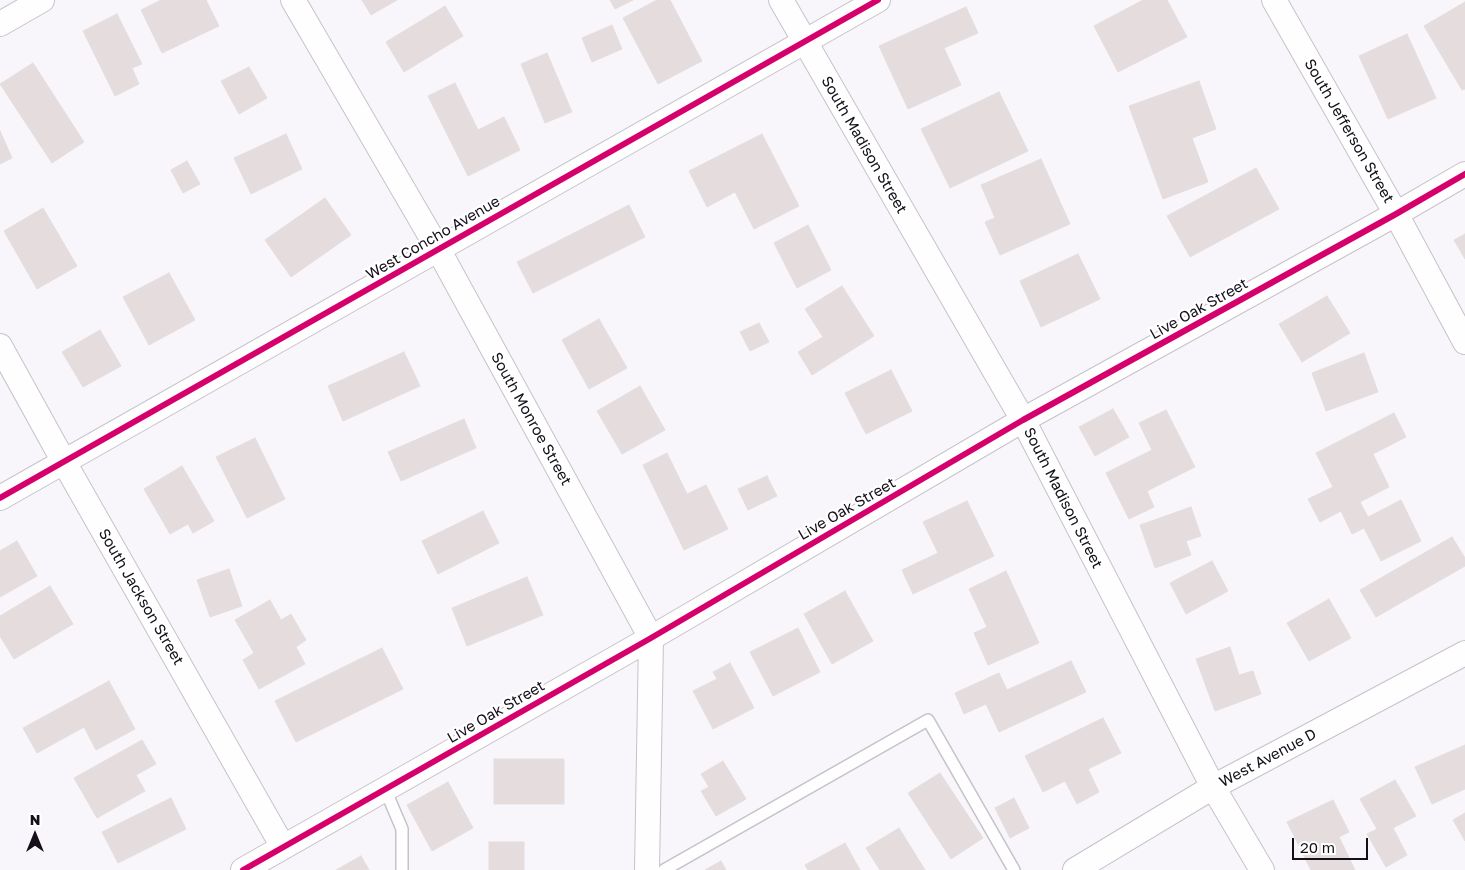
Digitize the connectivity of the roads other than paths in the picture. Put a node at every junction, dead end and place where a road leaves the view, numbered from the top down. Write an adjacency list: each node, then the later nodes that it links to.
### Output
1 (42, 0): 6 (street)
2 (293, 0): 10 (street, South Monroe Street)
3 (781, 0): 7 (street, South Madison Street)
4 (878, 0): 7 (street, West Concho Avenue)
5 (1274, 0): 9 (street, South Jefferson Street)
6 (0, 24)
7 (805, 41): 10 (street, West Concho Avenue); 13 (street, South Madison Street)
8 (1465, 174): 9 (street, Live Oak Street)
9 (1396, 214): 11 (street, South Jefferson Street); 13 (street, Live Oak Street)
10 (438, 249): 14 (street, West Concho Avenue); 16 (street, South Monroe Street)
11 (1465, 342)
12 (0, 346): 14 (street, South Jackson Street)
13 (1023, 420): 16 (street, Live Oak Street); 18 (street, South Madison Street)
14 (64, 462): 15 (street, West Concho Avenue); 20 (street, South Jackson Street)
15 (0, 498)
16 (651, 638): 19 (street, Live Oak Street); 23 (street, South Monroe Street)
17 (1465, 653): 18 (street, West Avenue D)
18 (1213, 787): 26 (street, West Avenue D); 27 (street, South Madison Street)
19 (385, 789): 20 (street, Live Oak Street); 22 (lane)
20 (284, 847): 21 (street, Live Oak Street)
21 (243, 870)
22 (402, 870)
23 (647, 870)
24 (664, 870): 25 (lane)
25 (1014, 870)
26 (1075, 870)
27 (1262, 870)

